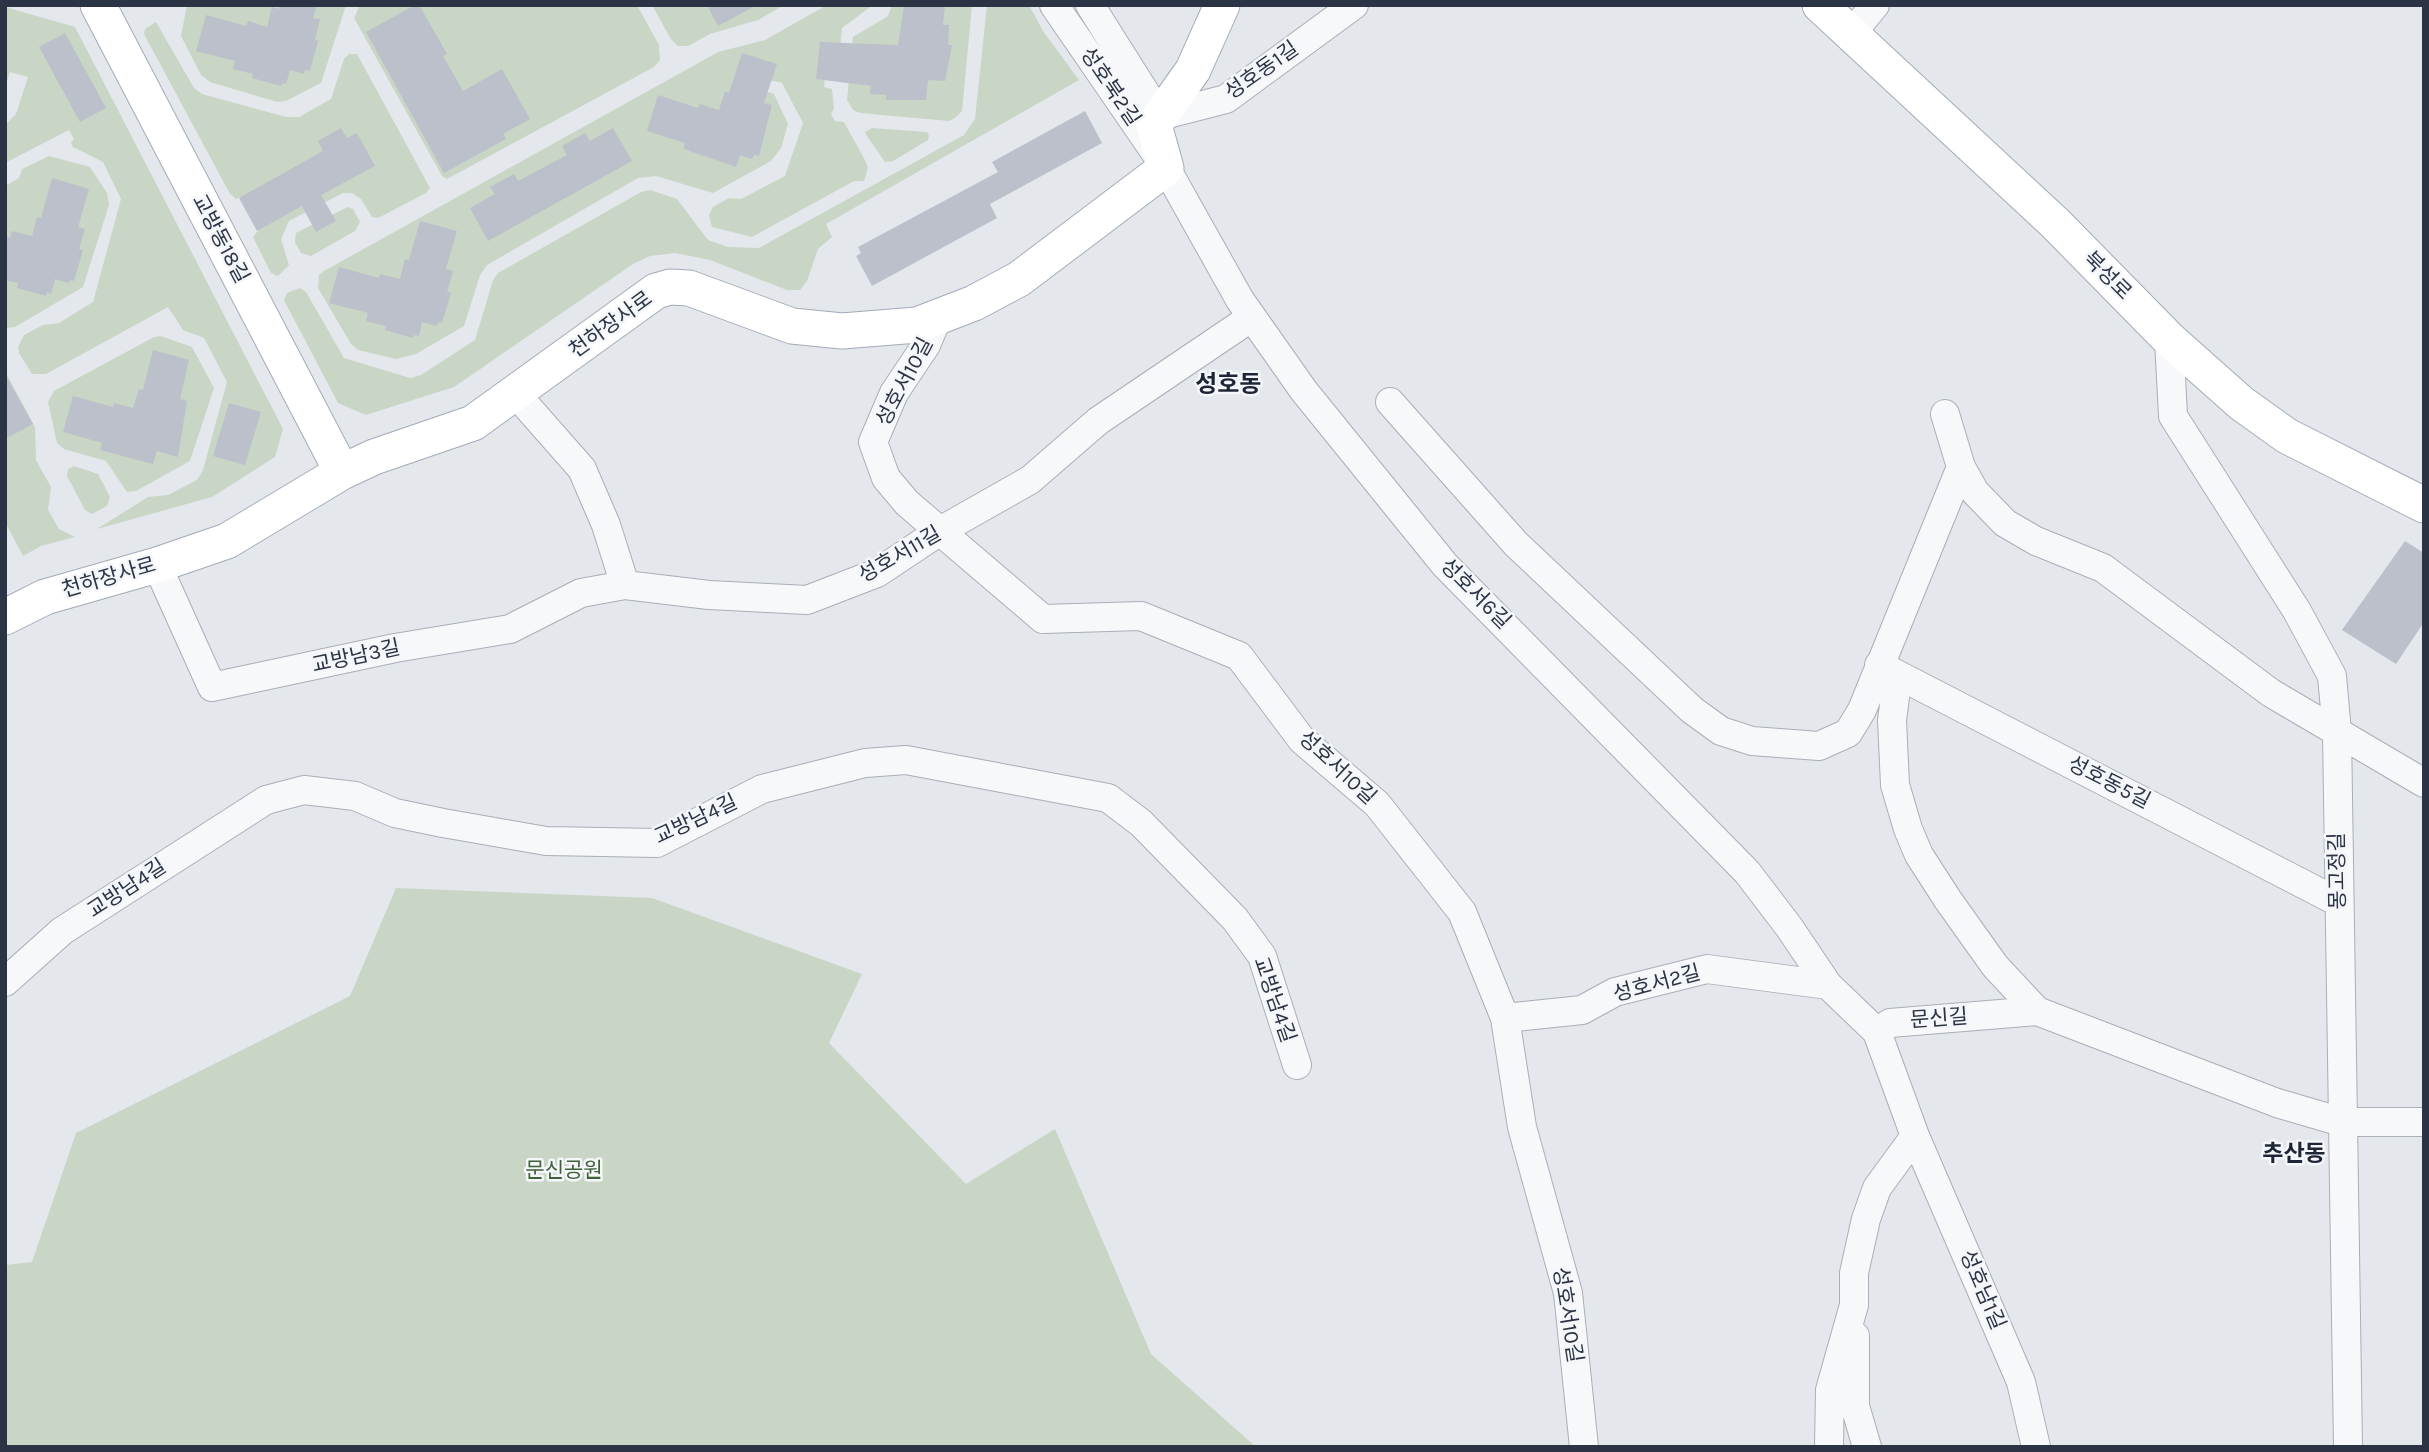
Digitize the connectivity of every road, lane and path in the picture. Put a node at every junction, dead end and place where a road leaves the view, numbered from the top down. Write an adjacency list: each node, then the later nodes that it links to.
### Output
1 (98, 5): 18 (main road, 교방동18길)
2 (1055, 5): 10 (street, 성호북2길)
3 (1090, 5): 9 (street)
4 (1222, 5): 9 (main road)
5 (1354, 5): 9 (street, 성호동1길)
6 (1821, 5): 8 (main road, 북성로)
7 (1875, 5): 8 (street)
8 (1851, 34): 13 (main road, 북성로)
9 (1160, 116): 10 (main road)
10 (1166, 168): 11 (street, 성호서6길); 12 (main road, 천하장사로)
11 (1252, 317): 20 (street, 성호서11길); 29 (street, 성호서6길)
12 (937, 319): 14 (main road, 천하장사로); 20 (street, 성호서10길)
13 (2169, 339): 19 (main road, 북성로); 25 (street, 몽고정길)
14 (516, 394): 18 (main road, 천하장사로); 22 (street)
15 (1390, 402): 24 (street)
16 (1945, 414): 17 (street)
17 (1961, 467): 24 (street); 25 (street)
18 (342, 472): 21 (main road, 천하장사로)
19 (2424, 505)
20 (940, 531): 22 (street, 성호서11길); 31 (street, 성호서10길)
21 (157, 565): 22 (street, 교방남3길); 23 (main road, 천하장사로)
22 (625, 586)
23 (5, 617)
24 (1889, 670): 27 (street, 성호동5길); 30 (street)
25 (2337, 732): 26 (street); 27 (street, 몽고정길)
26 (2424, 783)
27 (2338, 902): 34 (street, 몽고정길)
28 (5, 982): 33 (street, 교방남4길)
29 (1828, 985): 31 (street, 성호서2길); 32 (street)
30 (2037, 1011): 32 (street, 문신길); 34 (street, 문신길)
31 (1505, 1018): 38 (street, 성호서10길)
32 (1877, 1032): 36 (street)
33 (1297, 1065)
34 (2342, 1122): 35 (street, 문신길); 42 (street, 몽고정길)
35 (2424, 1122)
36 (1916, 1136): 37 (street); 41 (street, 성호남1길)
37 (1854, 1305): 39 (street); 40 (street)
38 (1584, 1447)
39 (1829, 1447)
40 (1867, 1447)
41 (2036, 1447)
42 (2348, 1447)

